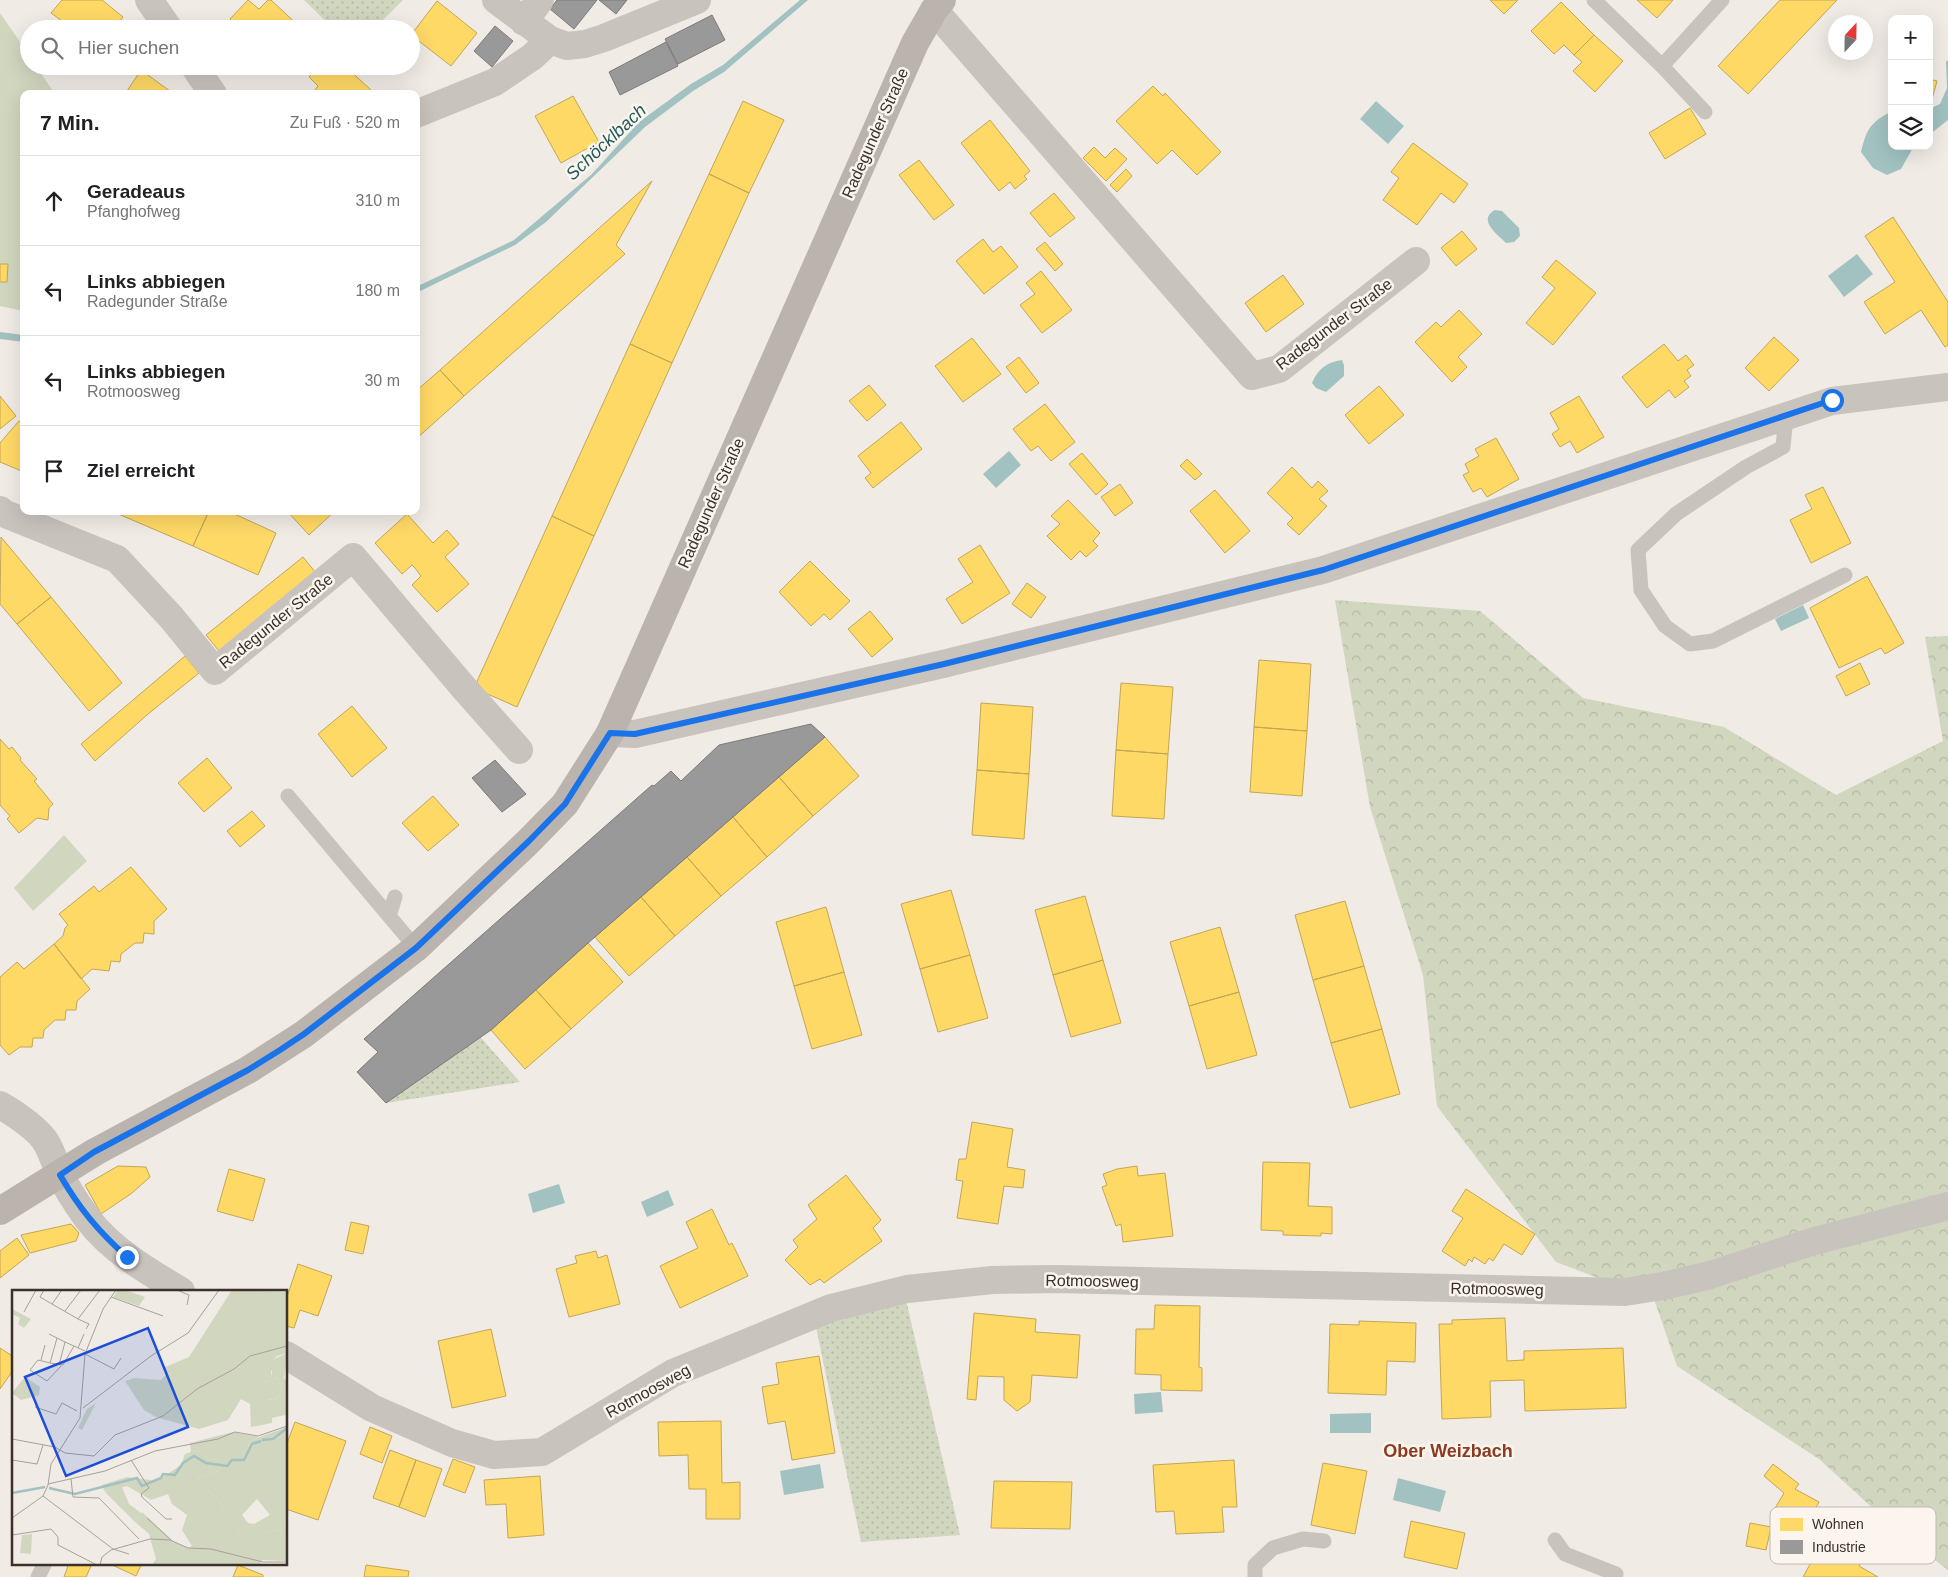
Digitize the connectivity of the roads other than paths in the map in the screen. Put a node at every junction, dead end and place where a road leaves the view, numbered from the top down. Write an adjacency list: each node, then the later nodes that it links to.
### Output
1 (149, 0): 8 (street)
2 (496, 0): 9 (street)
3 (540, 0): 9 (street)
4 (697, 0): 10 (street)
5 (1594, 0): 11 (lane)
6 (1722, 0): 11 (lane)
7 (938, 5): 16 (street, Radegunder Straße); 21 (main road, Radegunder Straße)
8 (163, 20)
9 (524, 22): 10 (street)
10 (550, 40): 14 (street)
11 (1662, 66): 15 (lane)
12 (200, 75): 13 (street)
13 (209, 90)
14 (420, 112)
15 (1705, 112)
16 (1416, 261)
17 (1948, 387): 18 (street)
18 (1786, 416): 20 (lane); 21 (street)
19 (0, 510): 22 (street, Radegunder Straße)
20 (1845, 575)
21 (610, 733): 26 (main road, Radegunder Straße)
22 (519, 750)
23 (288, 796): 25 (lane)
24 (396, 897): 25 (lane)
25 (389, 916): 26 (lane)
26 (416, 948): 28 (main road, Radegunder Straße)
27 (0, 1105): 28 (street)
28 (60, 1175): 30 (main road, Radegunder Straße); 31 (street)
29 (1948, 1206): 32 (street, Rotmoosweg)
30 (0, 1211)
31 (179, 1290)
32 (288, 1356)
33 (1554, 1540): 38 (lane)
34 (1324, 1541): 37 (lane)
35 (44, 1564): 36 (lane)
36 (38, 1577)
37 (1255, 1577)
38 (1615, 1577)

